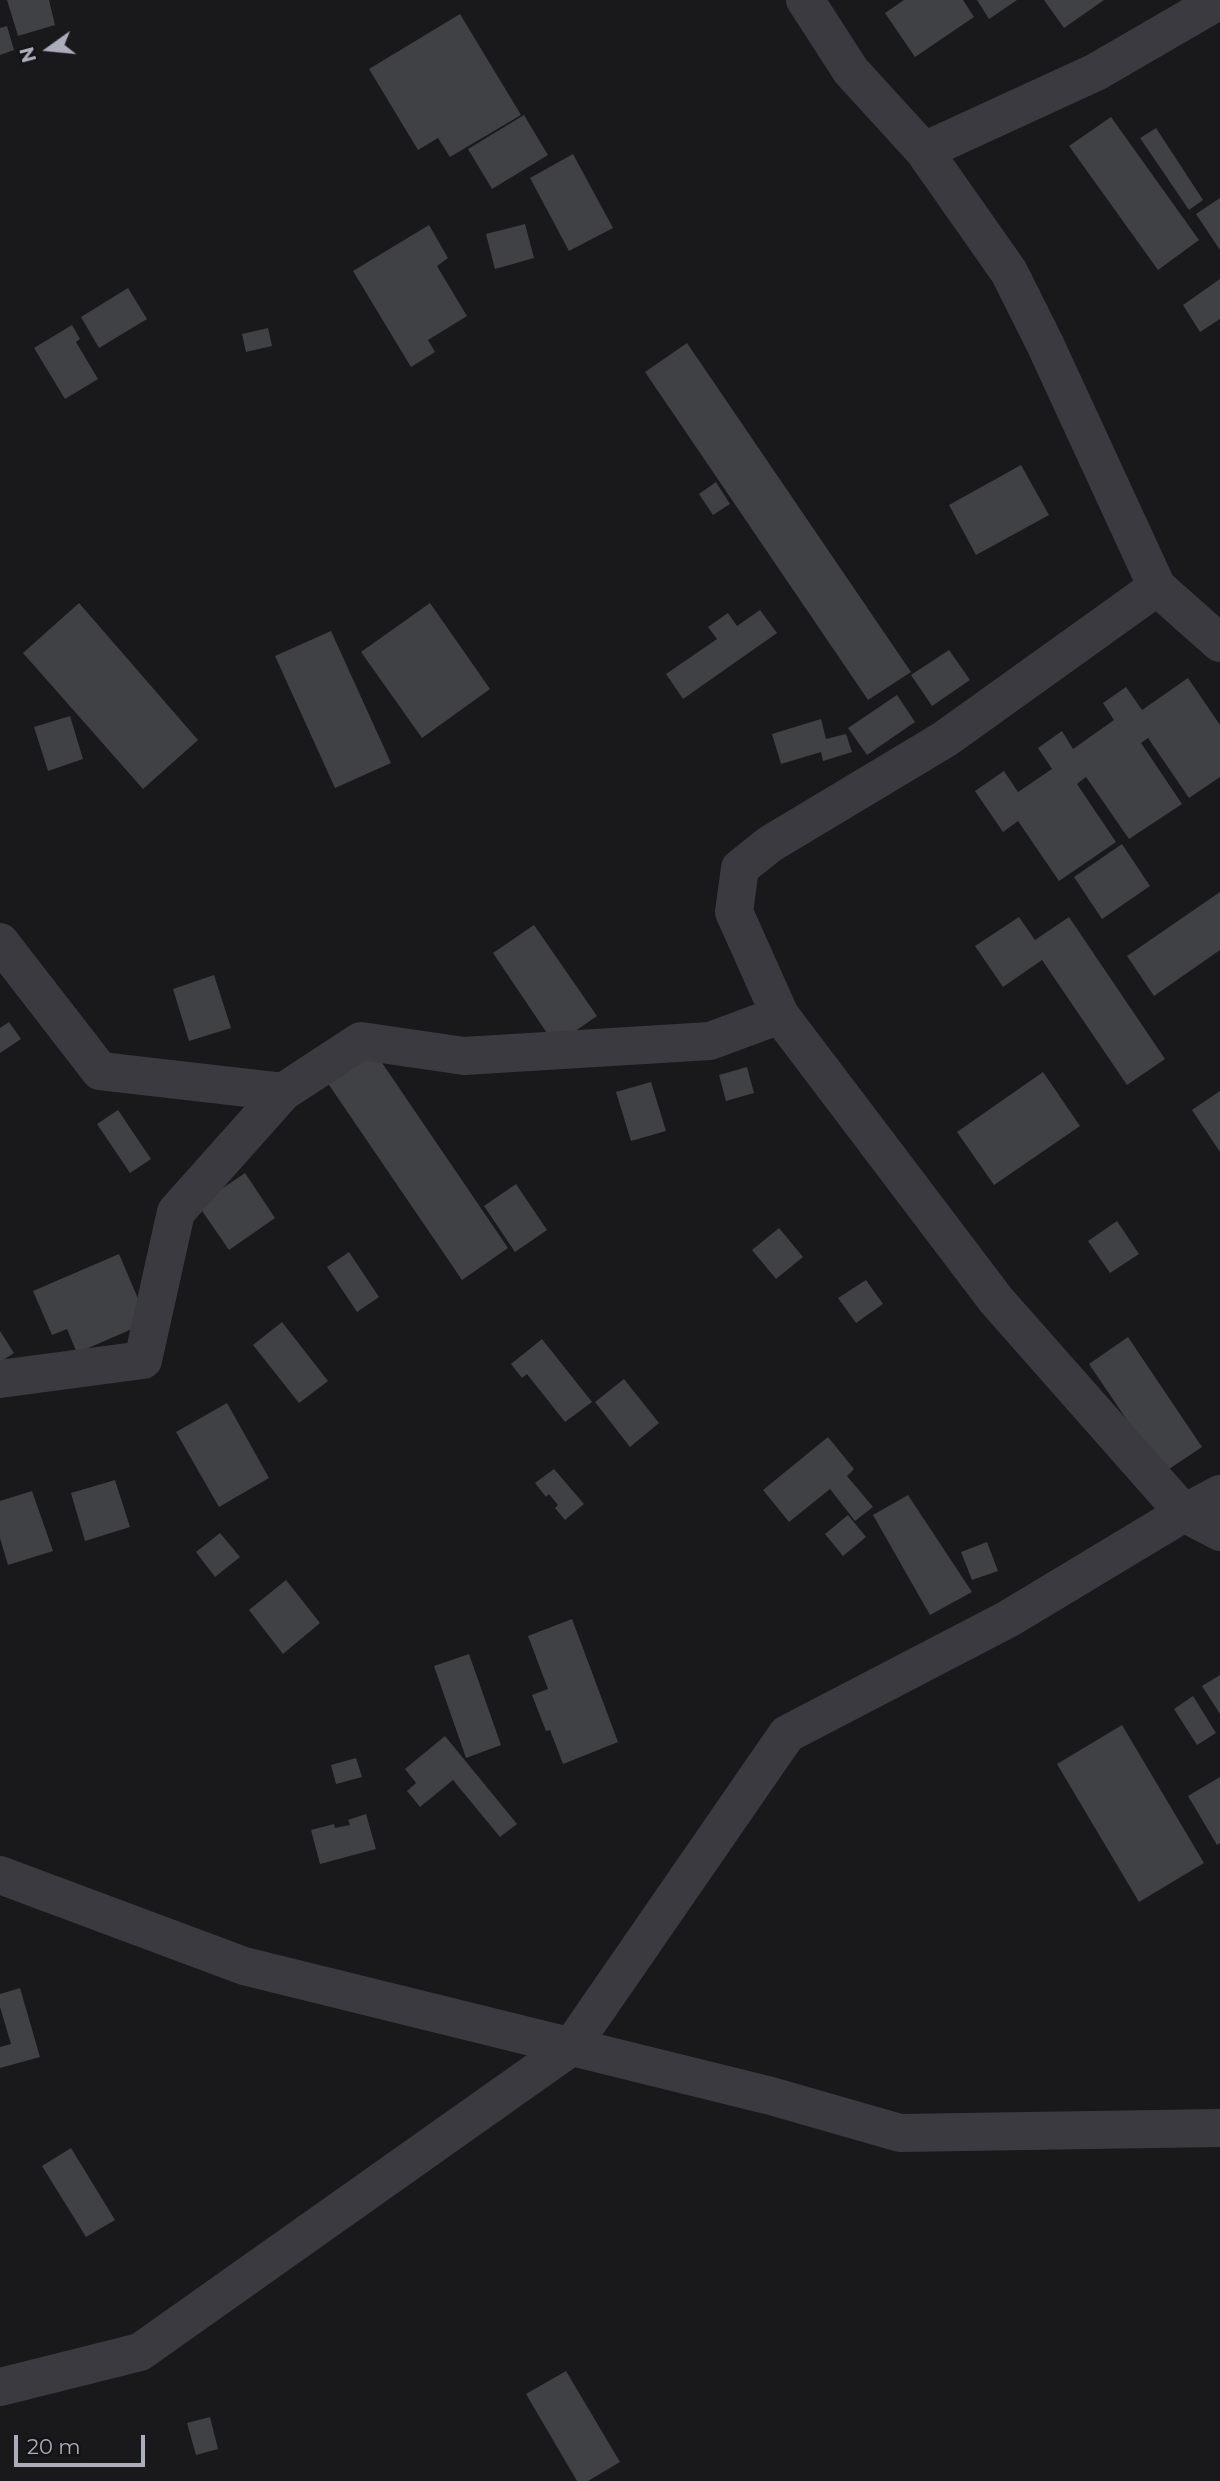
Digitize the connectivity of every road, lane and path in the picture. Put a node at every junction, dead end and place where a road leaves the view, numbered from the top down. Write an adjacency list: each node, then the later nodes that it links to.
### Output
1 (805, 0): 3 (street)
2 (1220, 0): 3 (street)
3 (924, 151): 4 (street)
4 (1157, 587): 5 (street); 7 (street)
5 (1220, 643)
6 (0, 942): 8 (street)
7 (780, 1015): 8 (street); 11 (street)
8 (283, 1092): 9 (street)
9 (0, 1379)
10 (1220, 1494): 11 (street)
11 (1184, 1513): 12 (street); 14 (street)
12 (1220, 1532)
13 (0, 1875): 14 (street)
14 (571, 2047): 15 (street); 16 (street)
15 (1220, 2128)
16 (0, 2387)

